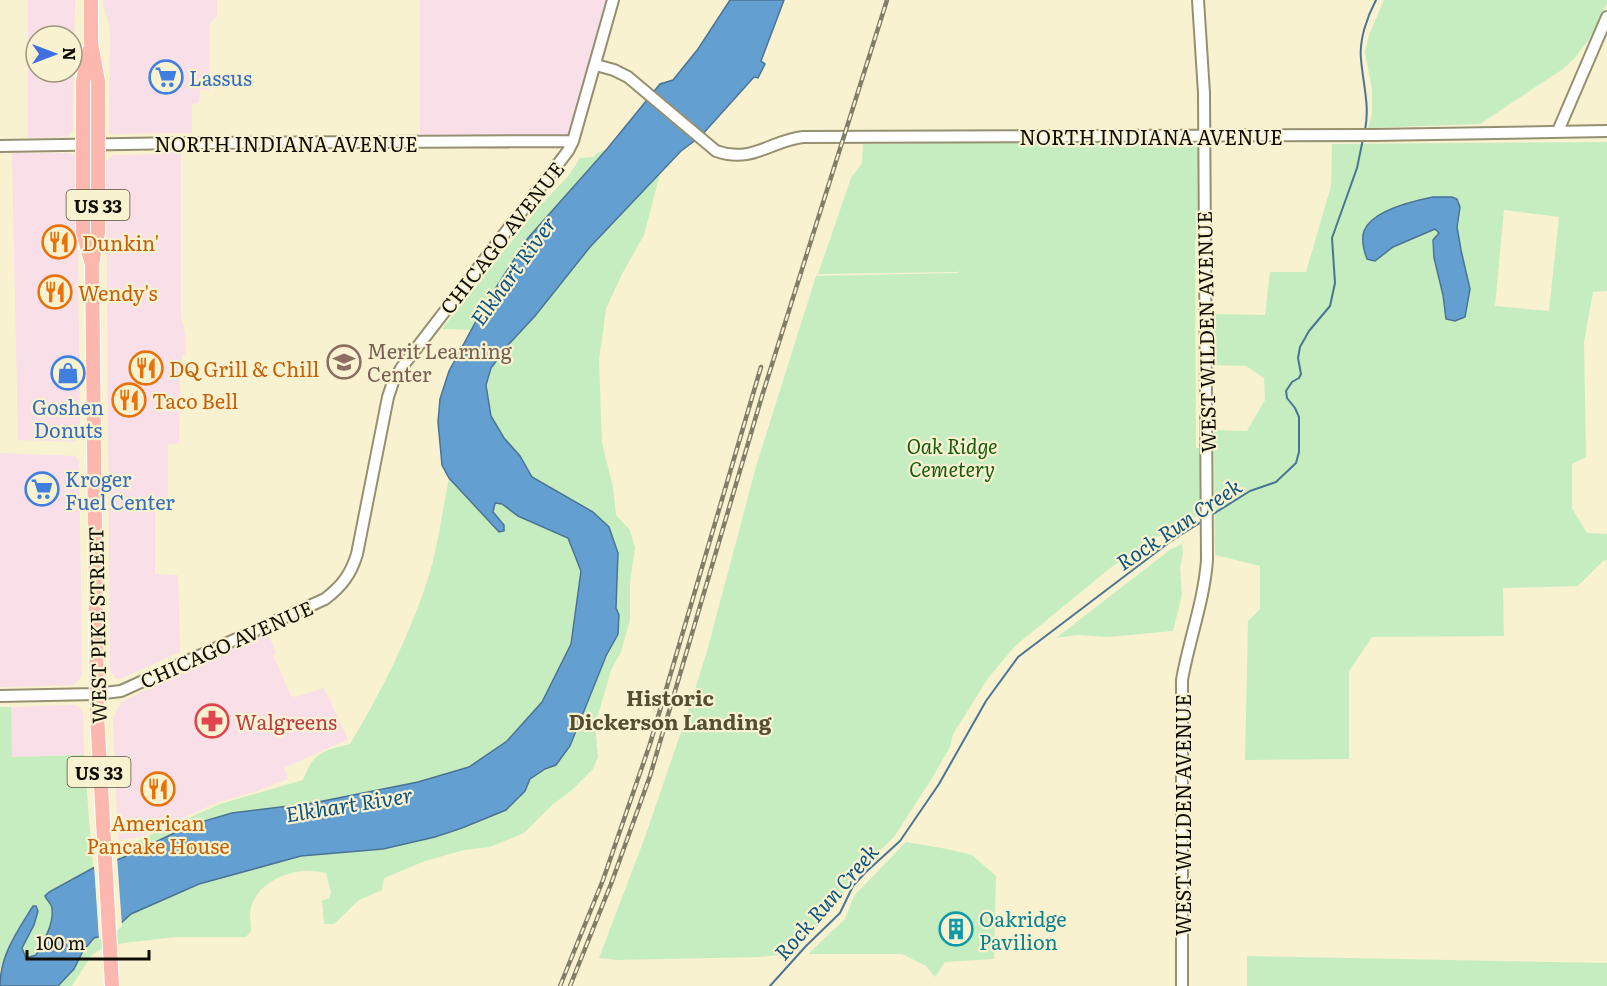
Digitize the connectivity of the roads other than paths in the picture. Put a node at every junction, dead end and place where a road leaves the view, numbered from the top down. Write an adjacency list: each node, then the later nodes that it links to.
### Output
1 (91, 0): 5 (highway, WEST PIKE STREET / US 33)
2 (613, 0): 6 (street, CHICAGO AVENUE)
3 (1198, 0): 9 (street, WEST WILDEN AVENUE)
4 (1607, 17): 7 (street)
5 (91, 43): 11 (highway, WEST PIKE STREET / US 33); 13 (highway, WEST PIKE STREET)
6 (596, 64): 9 (street, NORTH INDIANA AVENUE); 10 (street, CHICAGO AVENUE)
7 (1558, 131): 8 (street, NORTH INDIANA AVENUE); 9 (street, NORTH INDIANA AVENUE)
8 (1607, 131)
9 (1203, 136): 18 (street, WEST WILDEN AVENUE)
10 (573, 141): 11 (street, NORTH INDIANA AVENUE); 15 (street, CHICAGO AVENUE)
11 (98, 145): 13 (street, NORTH INDIANA AVENUE); 14 (highway, WEST PIKE STREET / US 33)
12 (0, 146): 13 (street, NORTH INDIANA AVENUE)
13 (83, 146): 14 (highway, WEST PIKE STREET)
14 (92, 264): 15 (highway, WEST PIKE STREET / US 33)
15 (96, 694): 16 (street, CHICAGO AVENUE); 17 (highway, WEST PIKE STREET / US 33)
16 (0, 696)
17 (112, 986)
18 (1182, 986)

